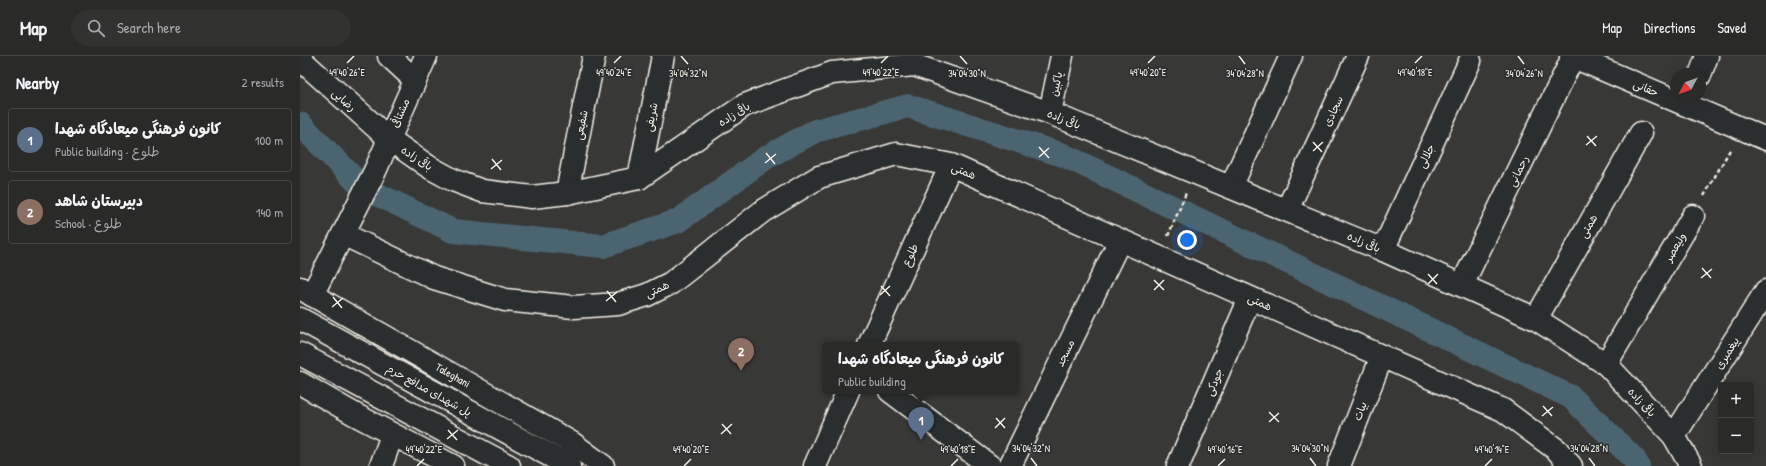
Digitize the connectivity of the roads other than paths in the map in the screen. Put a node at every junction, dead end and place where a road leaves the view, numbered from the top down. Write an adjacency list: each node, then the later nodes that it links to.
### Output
1 (389, 56): 14 (street)
2 (426, 56): 14 (street, مشتاقی)
3 (594, 56): 24 (street, شفیعی)
4 (663, 56): 22 (street, شریفی)
5 (1062, 56): 17 (street, پاکبین)
6 (1291, 56): 23 (street)
7 (1358, 56): 25 (street, سجادی)
8 (1572, 56): 15 (street, حقانی); 30 (street, رحمانی)
9 (1707, 56): 13 (street)
10 (300, 59): 19 (street, رضایی)
11 (915, 61): 17 (street, باقی زاده); 22 (street, باقی زاده)
12 (1470, 61): 29 (street, جلالی)
13 (1702, 68)
14 (415, 80): 19 (street, مشتاقی)
15 (1670, 94)
16 (1694, 104): 20 (street, حقانی)
17 (1050, 113): 23 (street, باقی زاده)
18 (1641, 133): 35 (street, همتی)
19 (389, 139): 24 (street, باقی زاده); 27 (street, مشتاقی)
20 (1766, 139)
21 (951, 165): 27 (street, همتی); 28 (street, همتی); 36 (street, طلوع)
22 (639, 178): 24 (street, باقی زاده)
23 (1231, 187): 25 (street, باقی زاده)
24 (567, 193)
25 (1287, 210): 29 (street, باقی زاده)
26 (1693, 216): 39 (street, ولیعصر)
27 (347, 225): 31 (street, مشتاقی)
28 (1120, 240): 33 (street, همتی); 52 (street, مسجد)
29 (1383, 250): 30 (street, باقی زاده)
30 (1462, 285): 35 (street, باقی زاده)
31 (306, 291): 49 (street, Taleghani)
32 (1766, 291): 44 (street, پیغمبری)
33 (1250, 298): 38 (street, همتی); 53 (street, جودکی)
34 (300, 319): 45 (street, پل شهدای مدافع حرم)
35 (1536, 319): 39 (street, باقی زاده)
36 (870, 342)
37 (300, 354): 48 (street)
38 (1382, 356): 54 (street, بیات); 55 (street, همتی)
39 (1606, 364): 44 (street, باقی زاده)
40 (300, 383): 43 (street)
41 (847, 394): 50 (street)
42 (894, 394): 51 (street)
43 (392, 435): 46 (street); 47 (street)
44 (1674, 436): 56 (street, باقی زاده)
45 (563, 463)
46 (381, 466)
47 (452, 466)
48 (509, 466)
49 (603, 466)
50 (816, 466)
51 (990, 466)
52 (1010, 466)
53 (1178, 466)
54 (1339, 466)
55 (1572, 466)
56 (1691, 466)

